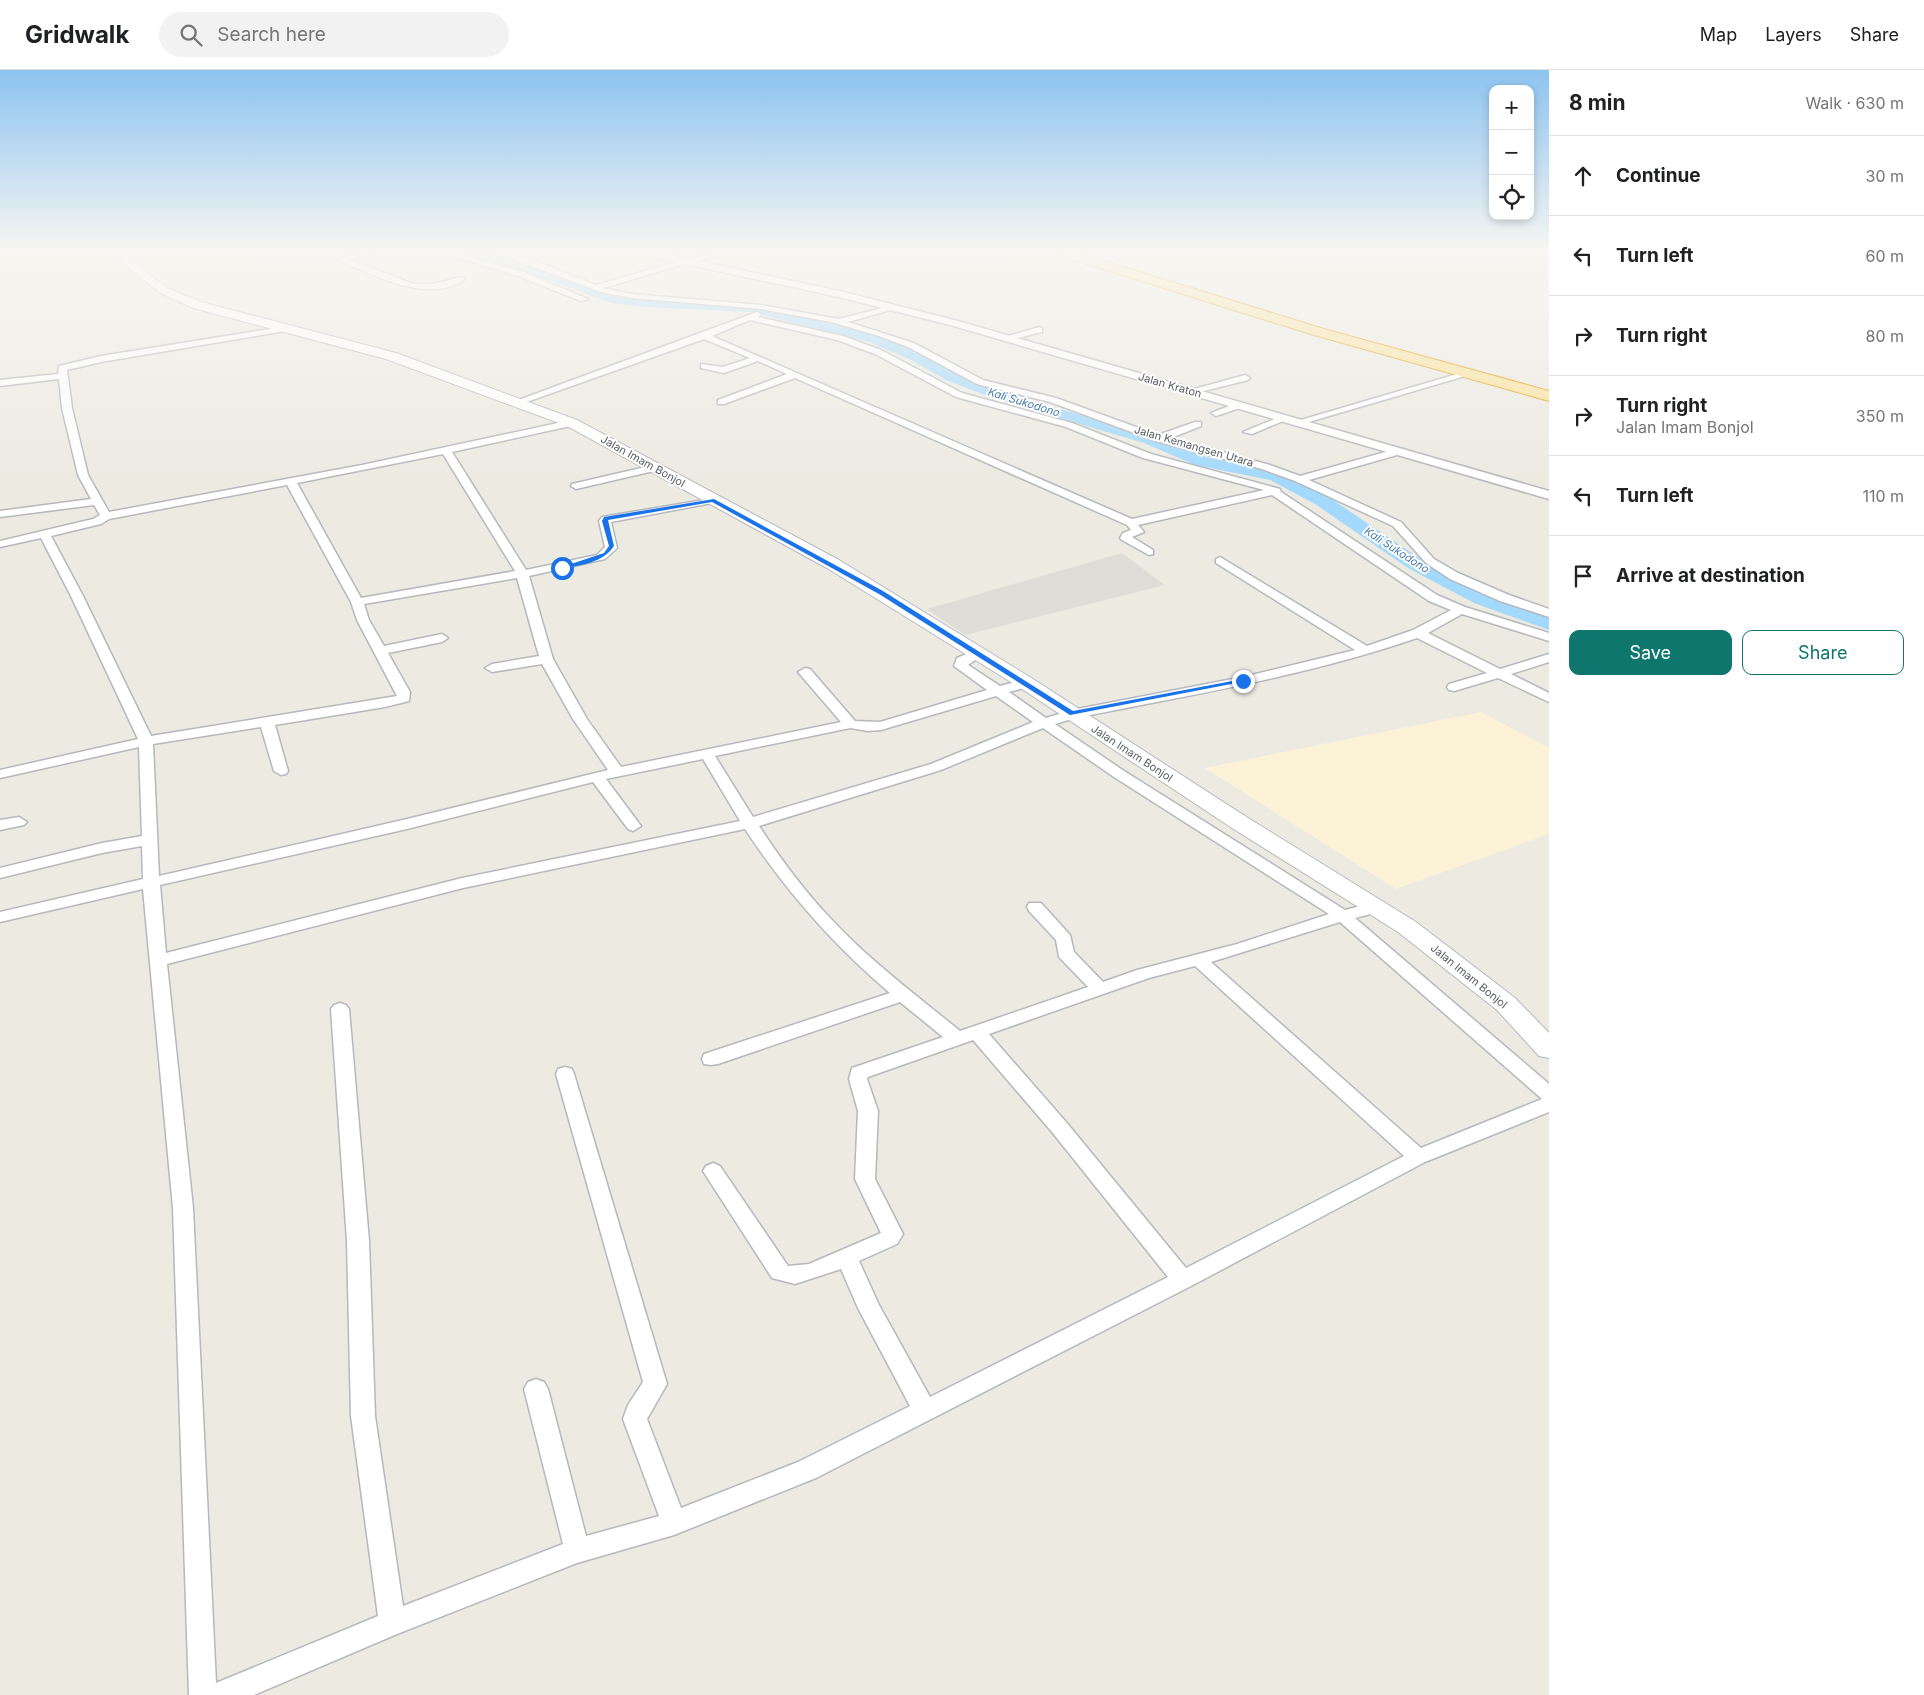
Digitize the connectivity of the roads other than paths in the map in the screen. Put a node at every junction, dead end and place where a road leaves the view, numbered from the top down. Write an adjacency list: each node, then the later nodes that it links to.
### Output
1 (285, 328): 15 (street); 21 (main road, Jalan Imam Bonjol)
2 (723, 328): 9 (street)
3 (799, 328): 34 (street)
4 (859, 328): 30 (street, Jalan Kemangsen Utara)
5 (969, 328): 10 (street, Jalan Kraton)
6 (1305, 328): 13 (highway)
7 (1320, 328): 19 (highway)
8 (1039, 330): 10 (street)
9 (704, 336): 11 (street); 21 (street)
10 (1006, 338): 18 (street, Jalan Kraton)
11 (758, 358): 12 (street); 14 (street)
12 (704, 366)
13 (1467, 374): 20 (highway); 26 (street)
14 (794, 375): 22 (street); 45 (street)
15 (63, 376): 17 (street); 42 (street)
16 (1245, 378): 18 (street)
17 (0, 383)
18 (1192, 391): 23 (street, Jalan Kraton)
19 (1549, 392)
20 (1549, 396)
21 (518, 402): 27 (main road, Jalan Imam Bonjol)
22 (721, 402)
23 (1240, 405): 24 (street); 25 (street, Jalan Kraton)
24 (1216, 413)
25 (1285, 418): 26 (street, Jalan Kraton); 29 (street)
26 (1299, 422): 33 (street, Jalan Kraton)
27 (572, 423): 32 (street); 35 (main road, Jalan Imam Bonjol)
28 (1198, 424): 30 (street)
29 (1248, 432)
30 (1160, 439): 31 (street, Jalan Kemangsen Utara)
31 (1175, 445): 34 (street); 36 (street, Jalan Kemangsen Utara)
32 (446, 450): 37 (street); 50 (street)
33 (1400, 451): 36 (street); 40 (street, Jalan Kraton)
34 (1150, 455): 39 (street)
35 (654, 468): 38 (street); 41 (main road, Jalan Imam Bonjol)
36 (1299, 479): 53 (street, Jalan Kemangsen Utara)
37 (290, 480): 44 (street); 51 (street)
38 (576, 486)
39 (1276, 491): 45 (street); 52 (street)
40 (1549, 495)
41 (712, 500): 50 (street); 59 (main road, Jalan Imam Bonjol)
42 (98, 501): 43 (street); 44 (street)
43 (0, 514)
44 (106, 516): 46 (street)
45 (1131, 523): 48 (street)
46 (44, 534): 47 (street); 74 (street)
47 (0, 544)
48 (1150, 552)
49 (1220, 561): 58 (street)
50 (522, 573): 51 (street); 61 (street)
51 (357, 602): 57 (street)
52 (1461, 610): 54 (street); 55 (street)
53 (1549, 614)
54 (1418, 633): 58 (street); 64 (street)
55 (1549, 637)
56 (442, 638): 57 (street)
57 (381, 650): 70 (street)
58 (1366, 652): 69 (street)
59 (978, 653): 65 (main road, Jalan Imam Bonjol); 67 (street)
60 (1549, 658): 64 (street)
61 (546, 659): 62 (street); 77 (street)
62 (492, 668)
63 (805, 672): 72 (street)
64 (1499, 673): 66 (street); 68 (street)
65 (1026, 683): 67 (street); 69 (main road, Jalan Imam Bonjol)
66 (1454, 687)
67 (997, 691): 71 (street); 72 (street)
68 (1549, 698)
69 (1079, 718): 71 (street); 73 (street); 88 (main road, Jalan Imam Bonjol)
70 (267, 722): 74 (street); 76 (street)
71 (1043, 723): 73 (street); 81 (street)
72 (850, 724): 75 (street)
73 (1058, 733): 89 (street)
74 (146, 741): 78 (street); 84 (street)
75 (707, 754): 77 (street); 81 (street)
76 (281, 771)
77 (617, 772): 79 (street)
78 (0, 774)
79 (597, 778): 83 (street); 86 (street)
80 (20, 822): 82 (street)
81 (748, 824): 92 (street); 94 (street)
82 (0, 825)
83 (633, 826)
84 (148, 840): 85 (street); 86 (street)
85 (0, 873)
86 (152, 882): 90 (street); 92 (street)
87 (1036, 907): 93 (street)
88 (1376, 907): 89 (street); 97 (main road, Jalan Imam Bonjol)
89 (1343, 916): 91 (street); 100 (street)
90 (0, 917)
91 (1199, 960): 93 (street); 102 (street)
92 (158, 961): 111 (street)
93 (1099, 988): 96 (street)
94 (904, 994): 96 (street); 98 (street)
95 (340, 1009): 110 (street)
96 (967, 1036): 104 (street); 105 (street)
97 (1549, 1049)
98 (711, 1058)
99 (565, 1074): 108 (street)
100 (1549, 1095)
101 (1549, 1104): 102 (street)
102 (1418, 1157): 105 (street)
103 (713, 1171): 104 (street)
104 (847, 1257): 107 (street)
105 (1183, 1280): 107 (street)
106 (536, 1389): 109 (street)
107 (924, 1409): 108 (street)
108 (674, 1523): 109 (street)
109 (577, 1551): 110 (street)
110 (392, 1623): 112 (street)
111 (203, 1695)
112 (220, 1695)

